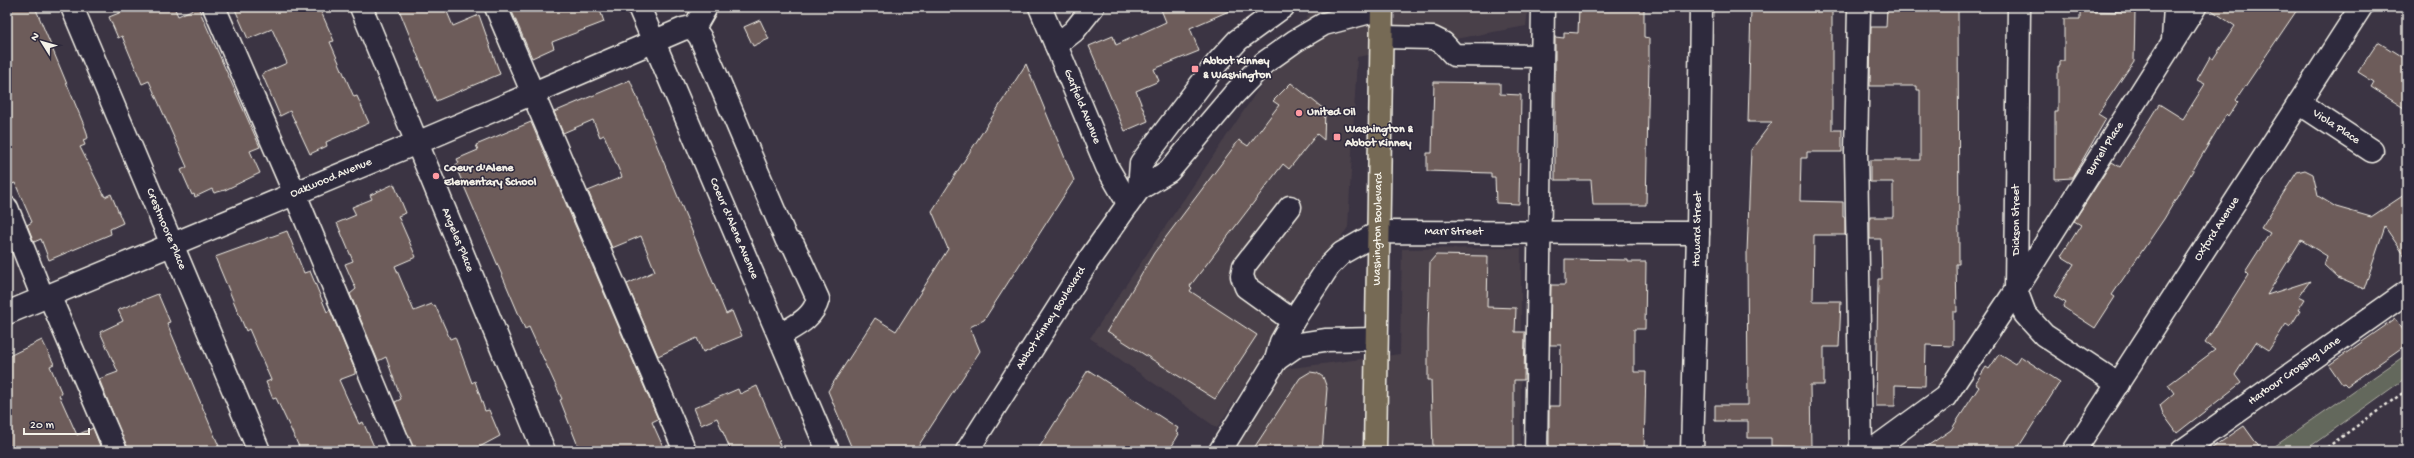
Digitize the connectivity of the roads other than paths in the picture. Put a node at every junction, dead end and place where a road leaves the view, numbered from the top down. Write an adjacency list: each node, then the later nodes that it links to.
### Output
1 (72, 7): 35 (street, Crestmoore Place)
2 (214, 7): 28 (street)
3 (361, 7): 26 (street, Angeles Place)
4 (496, 7): 24 (street)
5 (640, 7): 21 (street, Coeur d'Alene Avenue)
6 (706, 7): 18 (street)
7 (1040, 7): 22 (street, Garfield Avenue)
8 (1093, 7): 22 (street)
9 (1282, 7): 29 (street)
10 (1543, 7): 23 (street)
11 (1701, 7): 33 (street, Howard Street)
12 (1860, 7): 56 (street)
13 (2019, 7): 36 (street, Dickson Street)
14 (2175, 7): 20 (street)
15 (2194, 7): 20 (street, Burrell Place)
16 (2361, 7): 25 (street, Oxford Avenue)
17 (1382, 8): 19 (main road, Washington Boulevard); 29 (street, Abbot Kinney Boulevard)
18 (694, 28): 21 (street, Oakwood Avenue); 41 (street)
19 (1382, 37): 23 (street); 32 (main road, Washington Boulevard)
20 (2173, 41): 36 (street, Burrell Place)
21 (654, 42): 24 (street, Oakwood Avenue); 41 (street, Coeur d'Alene Avenue)
22 (1056, 45): 29 (street, Garfield Avenue)
23 (1542, 56): 34 (street)
24 (533, 94): 26 (street, Oakwood Avenue); 49 (street)
25 (2299, 103): 27 (street, Viola Place); 44 (street, Oxford Avenue)
26 (418, 142): 28 (street, Oakwood Avenue); 48 (street, Angeles Place)
27 (2372, 151)
28 (295, 194): 35 (street, Oakwood Avenue); 47 (street)
29 (1133, 196): 51 (street, Abbot Kinney Boulevard)
30 (1290, 207): 40 (street)
31 (7, 208): 38 (street)
32 (1379, 232): 34 (street, Marr Street); 40 (street); 42 (main road, Washington Boulevard)
33 (1698, 233): 34 (street, Marr Street); 55 (street, Howard Street)
34 (1539, 234): 54 (street)
35 (172, 245): 38 (street, Oakwood Avenue); 46 (street, Crestmoore Place)
36 (2016, 290): 44 (street, Dickson Street); 57 (street, Burrell Place)
37 (2407, 292): 59 (street, Harbour Crossing Lane)
38 (46, 297): 39 (street, Oakwood Avenue); 45 (street)
39 (7, 313)
40 (1292, 321): 43 (street)
41 (780, 335): 50 (street, Coeur d'Alene Avenue)
42 (1376, 339): 43 (street); 53 (main road, Washington Boulevard)
43 (1276, 360): 52 (street)
44 (2118, 384): 58 (street, Oxford Avenue)
45 (116, 451)
46 (259, 451)
47 (402, 451)
48 (544, 451)
49 (685, 451)
50 (828, 451)
51 (967, 451)
52 (1220, 451)
53 (1375, 451)
54 (1536, 451)
55 (1692, 451)
56 (1862, 451)
57 (1871, 451)
58 (2074, 451)
59 (2182, 451)

